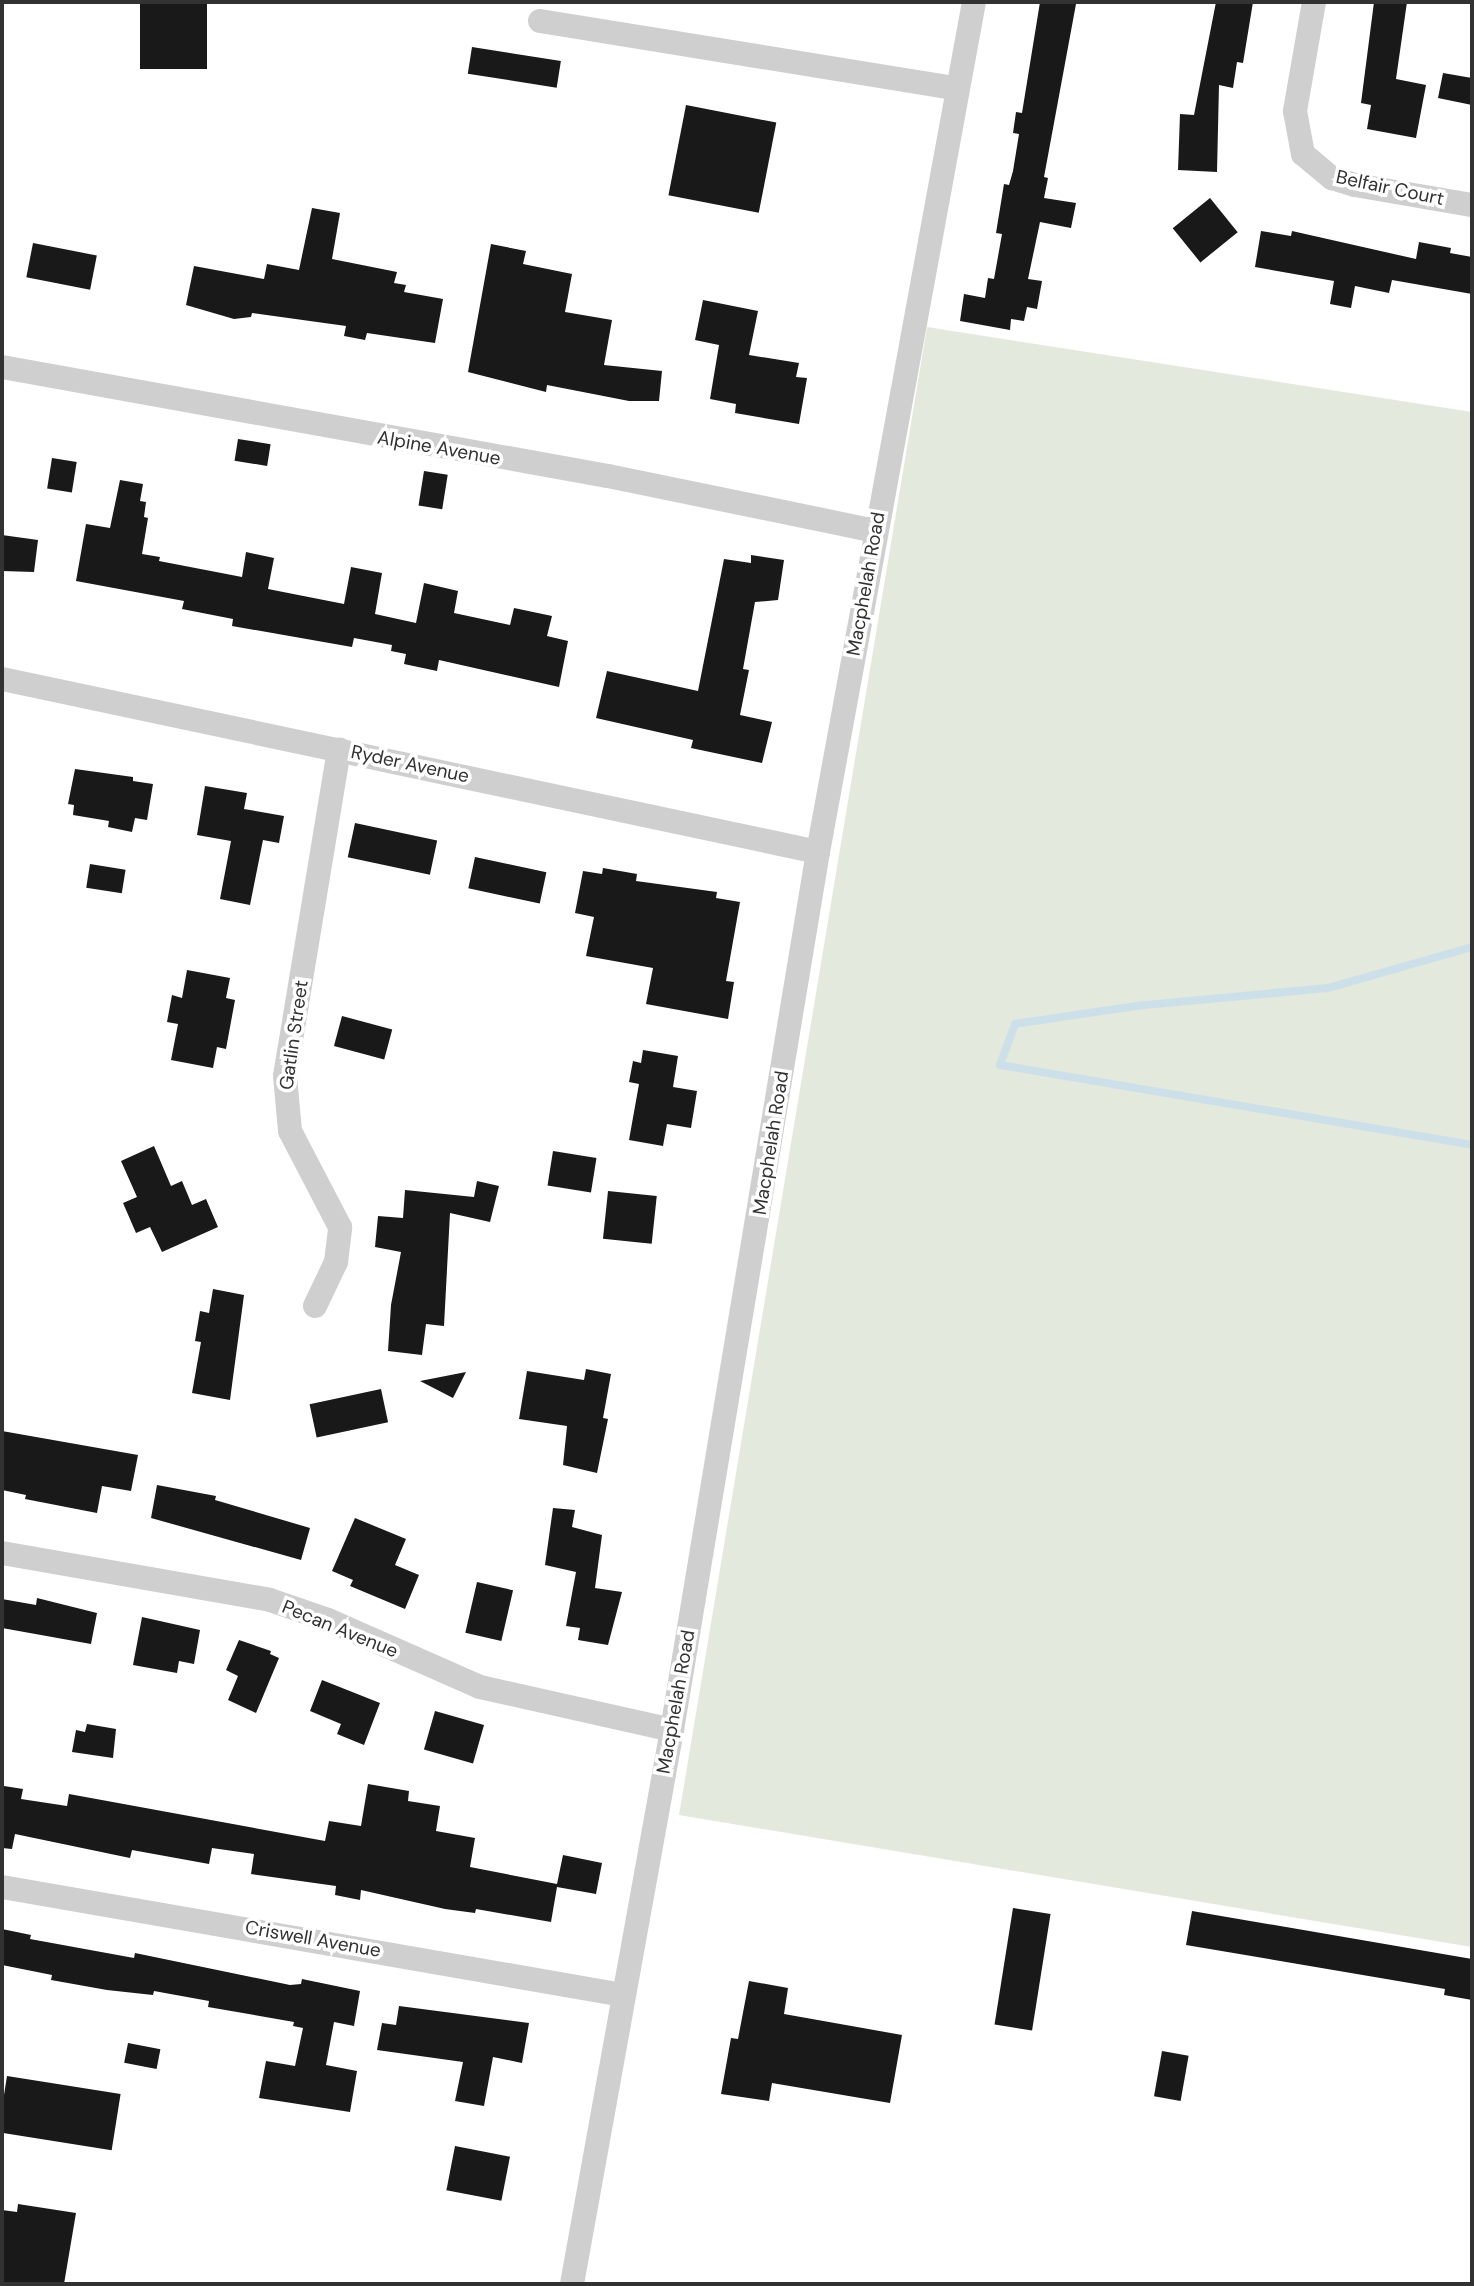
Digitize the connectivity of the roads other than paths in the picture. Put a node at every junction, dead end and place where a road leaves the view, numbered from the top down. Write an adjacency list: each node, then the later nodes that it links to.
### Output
1 (974, 2): 4 (street, Macphelah Road)
2 (1314, 2): 5 (street, Belfair Court)
3 (540, 21): 4 (street)
4 (958, 89): 7 (street, Macphelah Road)
5 (1472, 205)
6 (2, 367): 7 (street, Alpine Avenue)
7 (875, 531): 10 (street, Macphelah Road)
8 (2, 680): 9 (street, Ryder Avenue)
9 (339, 749): 10 (street, Ryder Avenue); 11 (street, Gatlin Street)
10 (818, 852): 13 (street, Macphelah Road)
11 (315, 1306)
12 (2, 1553): 13 (street, Pecan Avenue)
13 (672, 1730): 15 (street, Macphelah Road)
14 (2, 1887): 15 (street, Criswell Avenue)
15 (623, 1995): 16 (street, Macphelah Road)
16 (572, 2284)

